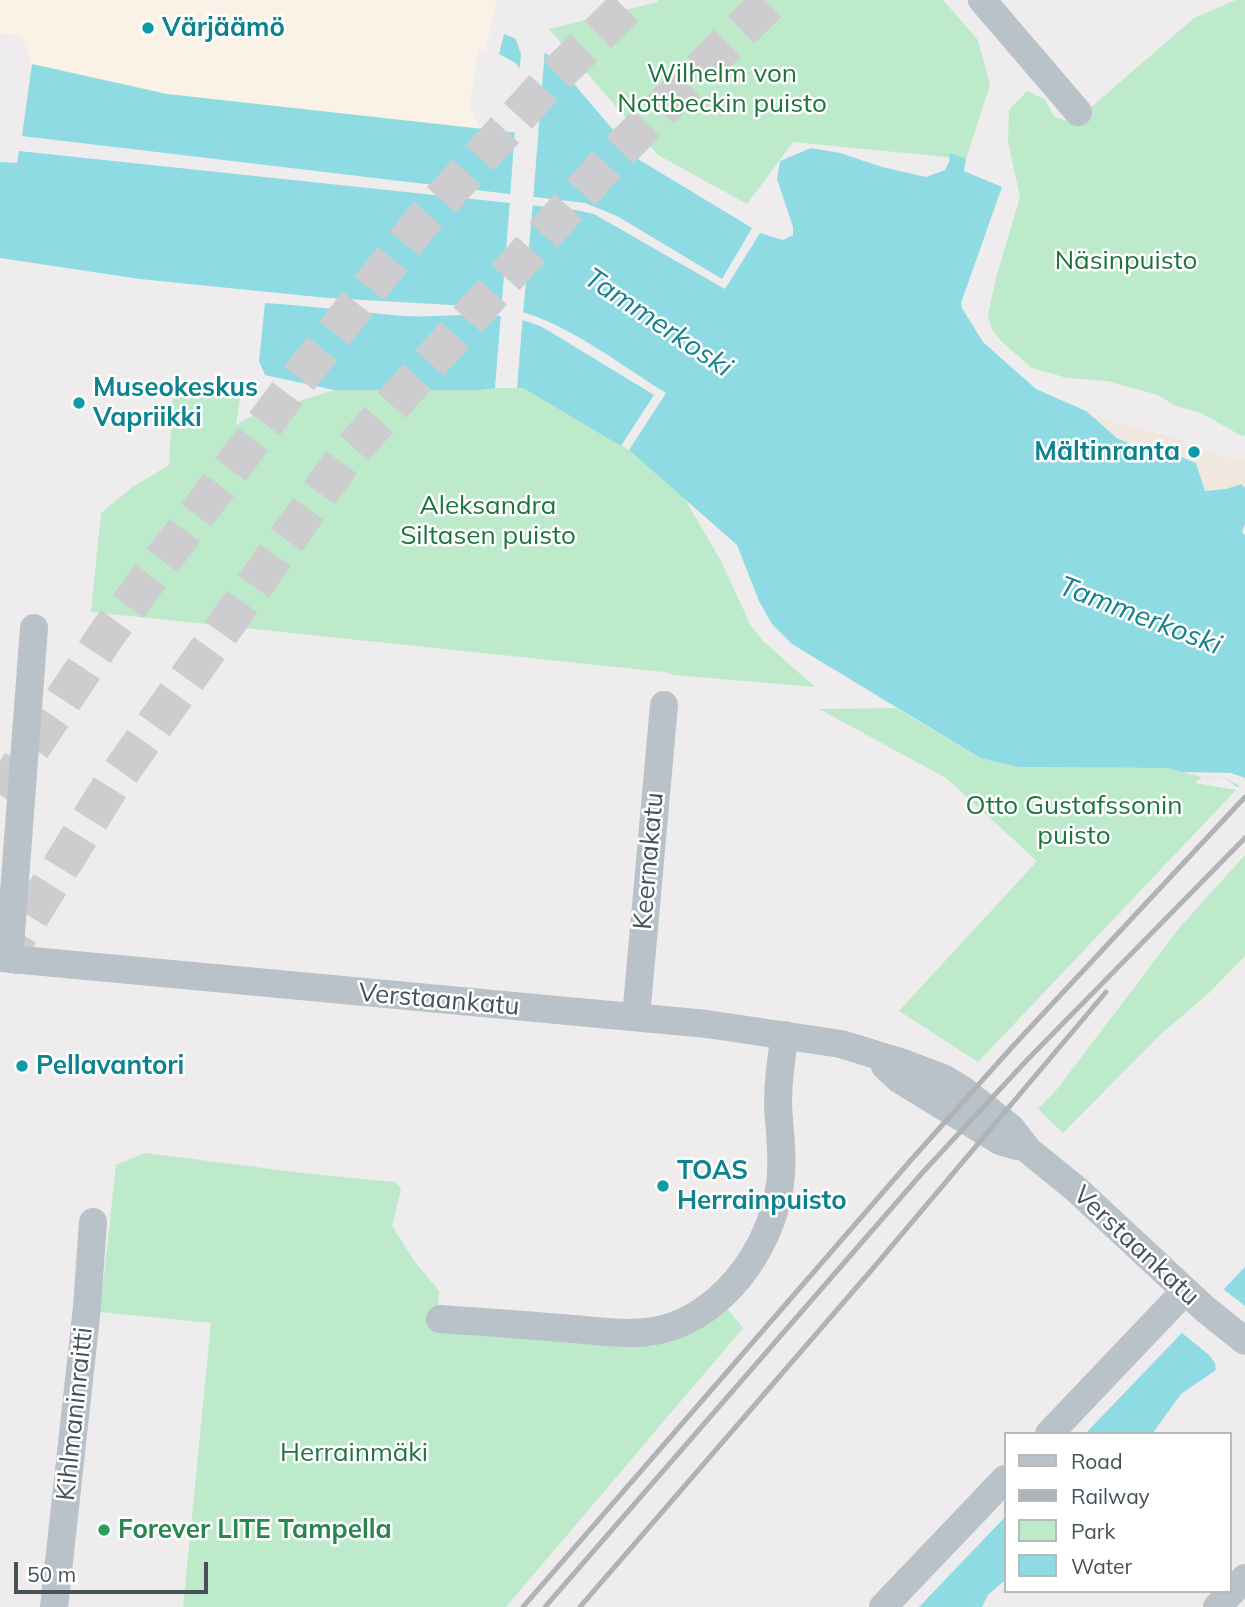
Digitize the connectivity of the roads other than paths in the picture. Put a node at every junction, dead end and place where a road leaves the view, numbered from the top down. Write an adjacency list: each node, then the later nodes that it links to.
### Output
1 (982, 0): 2 (street)
2 (1078, 112)
3 (34, 628): 5 (street)
4 (664, 705): 6 (street, Keernakatu)
5 (5, 959): 6 (street, Verstaankatu)
6 (636, 1017): 7 (street, Verstaankatu)
7 (785, 1035): 9 (street, Verstaankatu); 10 (street)
8 (93, 1222): 17 (street, Kihlmaninraitti)
9 (1195, 1300): 11 (street, Verstaankatu); 12 (street)
10 (440, 1319)
11 (1245, 1340)
12 (1051, 1432)
13 (1004, 1480): 18 (street)
14 (1245, 1578): 15 (street)
15 (1231, 1592)
16 (1231, 1593): 19 (street)
17 (54, 1607)
18 (883, 1607)
19 (1217, 1607)

